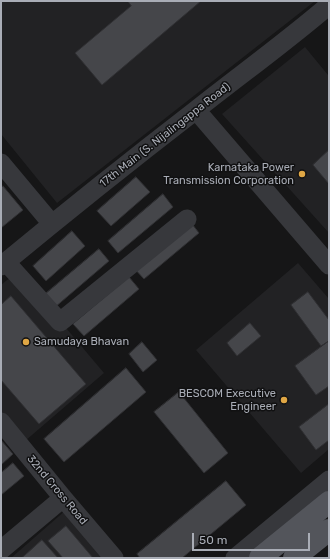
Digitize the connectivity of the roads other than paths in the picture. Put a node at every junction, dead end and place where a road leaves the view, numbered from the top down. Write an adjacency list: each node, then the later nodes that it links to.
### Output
1 (329, 5): 2 (street, 17th Main (S. Nijalingappa Road))
2 (196, 110): 5 (street, 17th Main (S. Nijalingappa Road)); 7 (street)
3 (1, 163): 5 (street)
4 (187, 219): 6 (street)
5 (52, 224): 6 (street, 17th Main (S. Nijalingappa Road))
6 (3, 264)
7 (329, 265)
8 (1, 422): 10 (street, 32nd Cross Road)
9 (329, 480): 15 (street)
10 (63, 498): 13 (street); 14 (street, 32nd Cross Road)
11 (329, 502): 16 (main road)
12 (329, 530): 17 (main road)
13 (1, 550)
14 (114, 558)
15 (234, 558)
16 (260, 558)
17 (294, 558)

